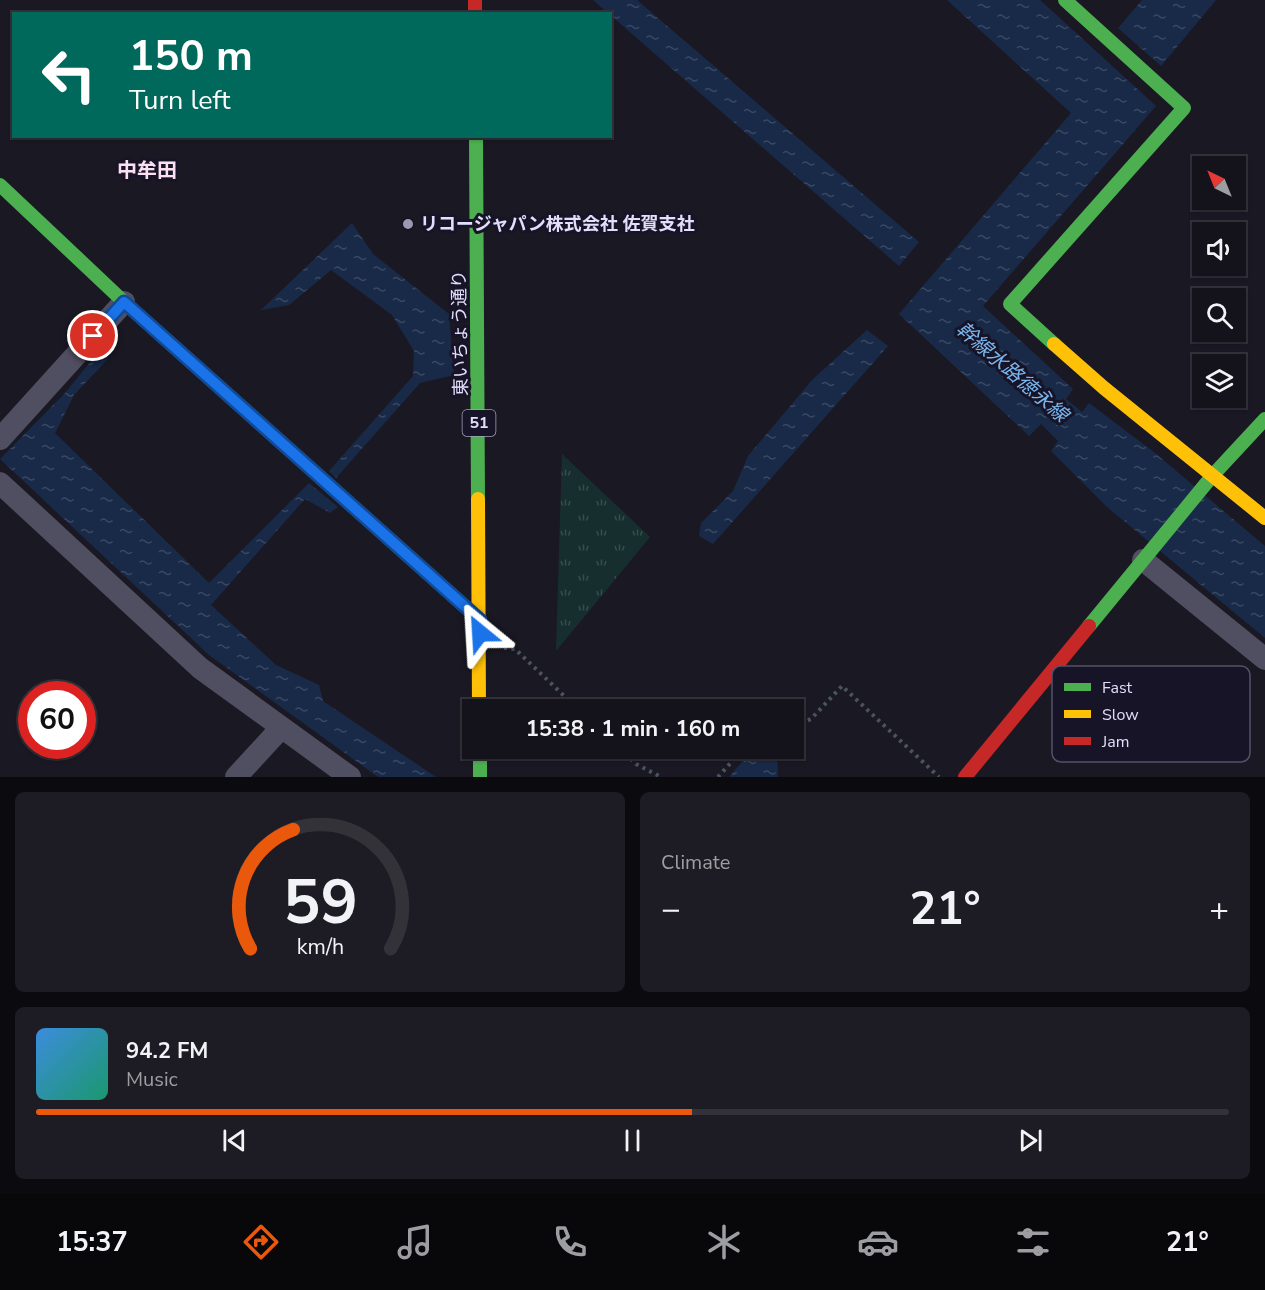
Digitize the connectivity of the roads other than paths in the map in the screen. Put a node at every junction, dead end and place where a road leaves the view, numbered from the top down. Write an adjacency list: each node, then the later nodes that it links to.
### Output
1 (1065, 0): 7 (street)
2 (476, 138): 11 (street, 東いちょう通り / 51)
3 (0, 185): 4 (street)
4 (124, 302): 6 (street); 11 (street)
5 (1265, 419): 7 (street)
6 (0, 439)
7 (1213, 475): 9 (street); 10 (street)
8 (0, 483): 16 (street)
9 (1265, 518)
10 (1143, 560): 12 (street); 13 (street)
11 (480, 620): 15 (street, 東いちょう通り / 51)
12 (1265, 659)
13 (1060, 666)
14 (1052, 676): 21 (street)
15 (479, 699)
16 (281, 728): 18 (street); 19 (street)
17 (480, 759): 20 (street)
18 (236, 777)
19 (350, 777)
20 (480, 777)
21 (965, 777)

